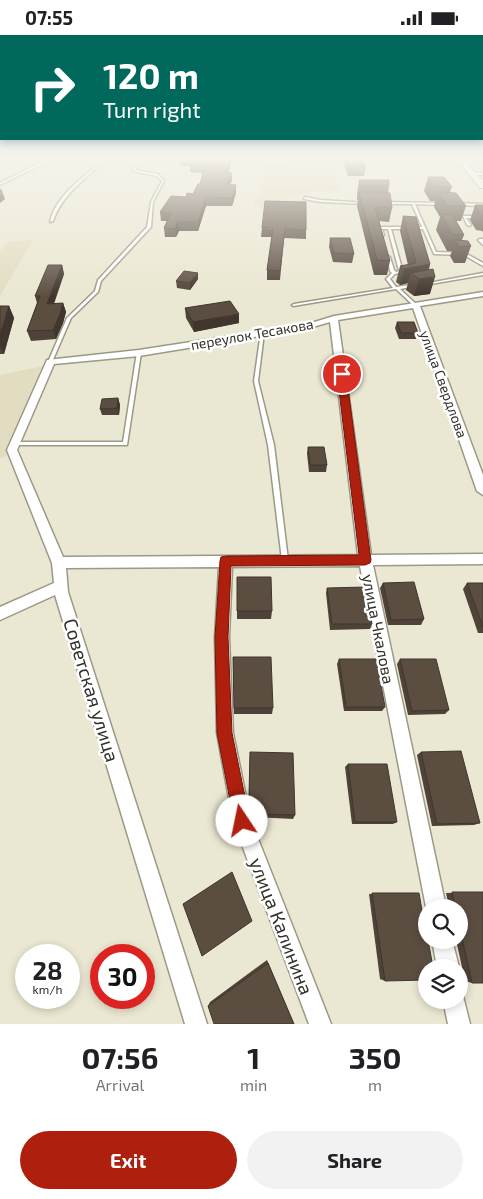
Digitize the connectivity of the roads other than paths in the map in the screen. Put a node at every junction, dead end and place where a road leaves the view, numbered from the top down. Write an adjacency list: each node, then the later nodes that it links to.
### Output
1 (57, 205): 7 (lane)
2 (152, 205): 25 (lane)
3 (362, 205): 5 (lane)
4 (413, 205): 10 (lane)
5 (364, 212)
6 (483, 217): 8 (lane)
7 (51, 221)
8 (469, 225)
9 (389, 227): 10 (lane); 11 (lane); 16 (lane)
10 (424, 228): 15 (lane)
11 (382, 236)
12 (483, 240): 13 (lane)
13 (483, 244)
14 (387, 254): 16 (lane)
15 (483, 265)
16 (394, 273): 18 (lane)
17 (483, 275): 18 (lane)
18 (396, 288): 20 (lane); 21 (lane)
19 (481, 297): 21 (street, переулок Тесакова)
20 (294, 305)
21 (416, 306): 22 (street, переулок Тесакова); 27 (street, улица Свердлова)
22 (334, 318): 23 (street, переулок Тесакова); 30 (street, улица Чкалова)
23 (262, 333): 24 (street, переулок Тесакова); 29 (lane)
24 (139, 353): 25 (street, переулок Тесакова); 26 (lane)
25 (50, 363): 26 (street)
26 (14, 444): 32 (street, Советская улица)
27 (483, 491)
28 (483, 559): 30 (street)
29 (285, 560): 30 (street); 31 (street)
30 (365, 560): 35 (street, улица Чкалова)
31 (226, 561): 32 (street); 38 (street, улица Калинина)
32 (59, 563): 33 (street, Советская улица)
33 (60, 586): 34 (street); 37 (street, Советская улица)
34 (0, 614)
35 (434, 899)
36 (456, 1009): 39 (street)
37 (196, 1024)
38 (320, 1024)
39 (459, 1024)

